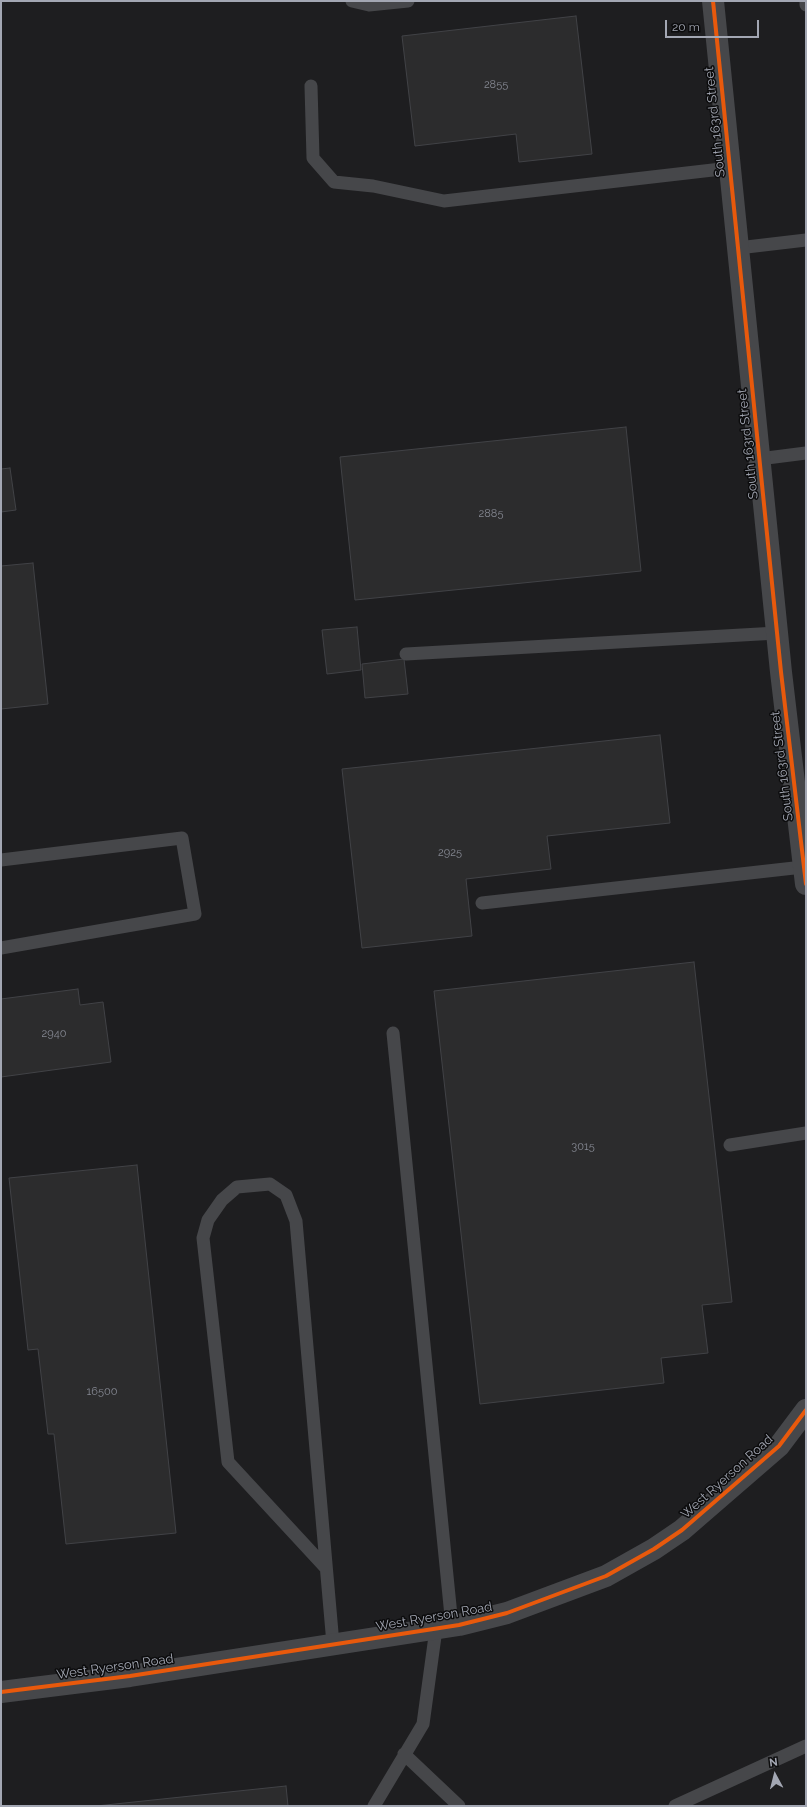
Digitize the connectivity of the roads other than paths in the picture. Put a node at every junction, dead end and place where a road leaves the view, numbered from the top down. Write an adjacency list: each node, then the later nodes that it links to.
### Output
1 (352, 1): 2 (lane)
2 (408, 1)
3 (713, 1): 7 (street, South 163rd Street)
4 (806, 1): 5 (lane)
5 (806, 5)
6 (311, 86): 7 (lane)
7 (730, 168): 9 (street, South 163rd Street)
8 (806, 240): 9 (lane)
9 (738, 248): 11 (street, South 163rd Street)
10 (806, 453): 11 (lane)
11 (760, 459): 12 (street, South 163rd Street)
12 (777, 633): 13 (lane); 15 (street, South 163rd Street)
13 (406, 654)
14 (1, 860): 17 (lane)
15 (805, 876): 16 (lane)
16 (482, 903)
17 (1, 948)
18 (393, 1033): 23 (lane)
19 (806, 1133): 20 (lane)
20 (730, 1145)
21 (806, 1410): 23 (street, West Ryerson Road)
22 (326, 1568): 22 (lane); 24 (lane)
23 (444, 1627): 24 (street, West Ryerson Road); 27 (lane)
24 (333, 1644): 25 (street, West Ryerson Road)
25 (1, 1692)
26 (806, 1746): 30 (lane)
27 (404, 1754): 28 (lane); 29 (lane)
28 (374, 1806)
29 (459, 1806)
30 (675, 1806)

